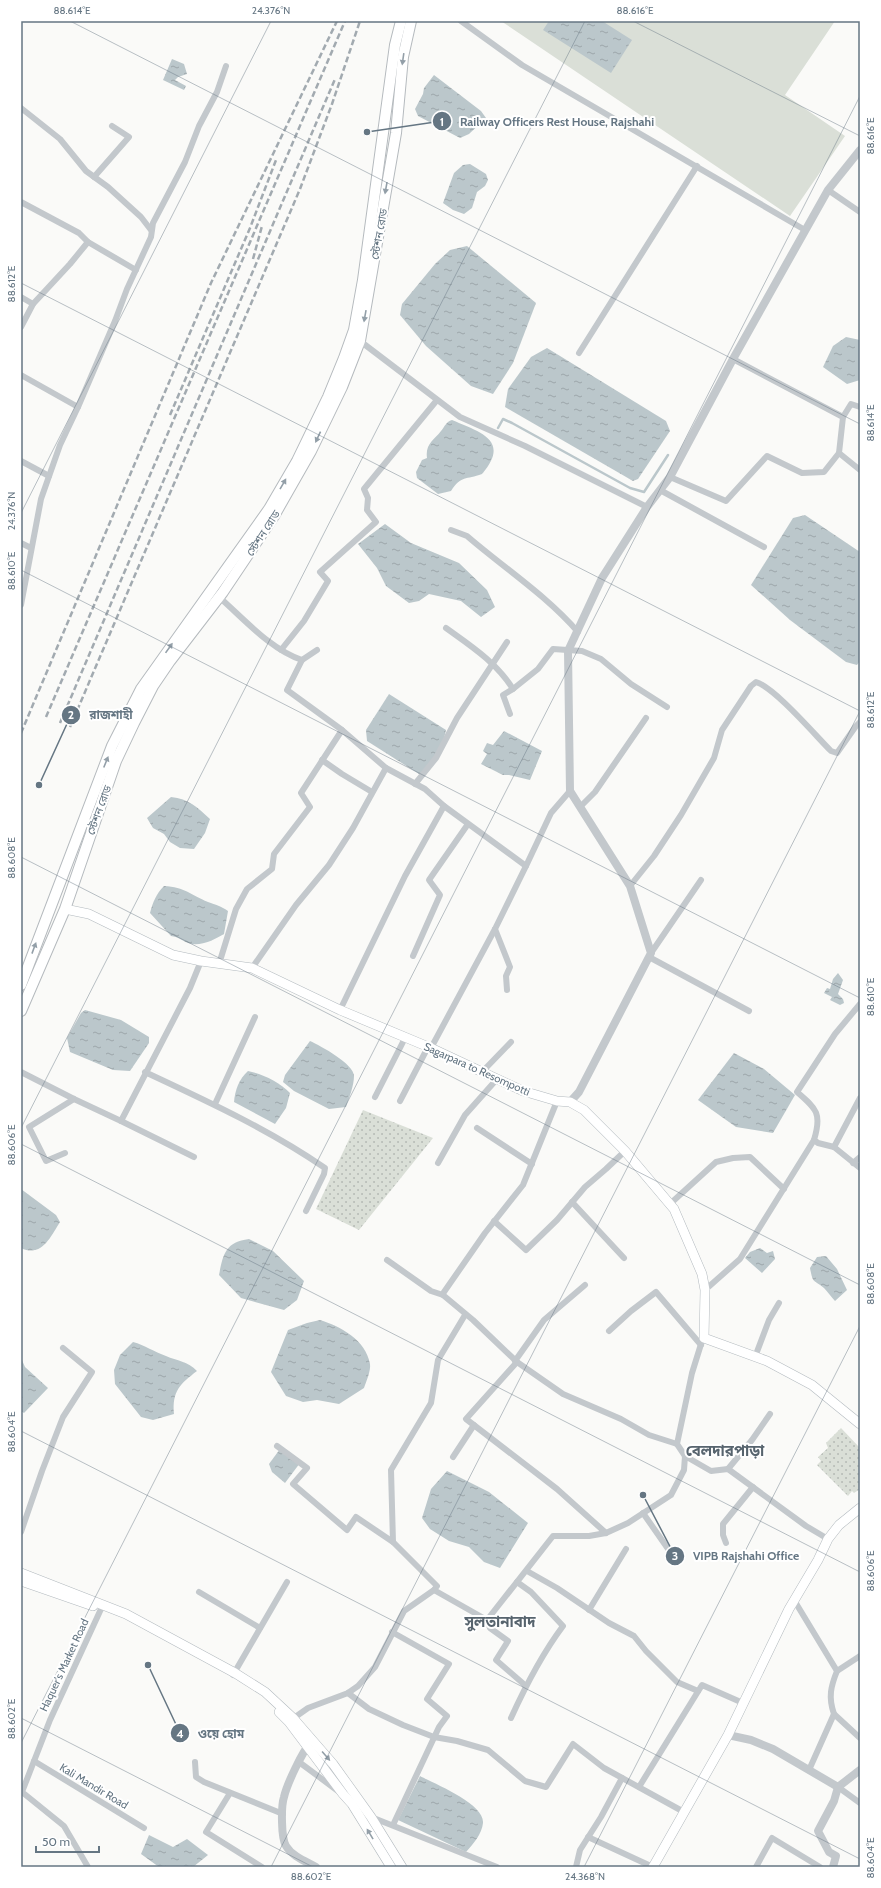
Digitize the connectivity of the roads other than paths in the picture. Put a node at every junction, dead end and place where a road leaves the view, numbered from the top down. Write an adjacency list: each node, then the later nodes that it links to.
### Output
1 (401, 21): 73 (main road, স্টেশন রোড, one-way to 1)
2 (411, 21): 20 (main road, স্টেশন রোড, one-way to 20)
3 (461, 21): 8 (street)
4 (226, 66): 13 (street)
5 (21, 108): 9 (street)
6 (112, 126): 9 (street)
7 (860, 150): 10 (street)
8 (697, 166): 14 (street); 21 (street)
9 (94, 177): 13 (street)
10 (828, 190): 12 (street); 14 (street)
11 (21, 202): 15 (street)
12 (860, 212)
13 (151, 230): 16 (street)
14 (805, 230): 22 (street)
15 (88, 242): 16 (street); 18 (street)
16 (136, 270): 25 (street)
17 (21, 298): 18 (street)
18 (32, 304): 19 (street)
19 (21, 327)
20 (360, 341): 24 (street); 39 (main road, স্টেশন রোড, one-way to 39)
21 (579, 353)
22 (733, 359): 27 (street); 32 (street)
23 (21, 375): 25 (street)
24 (438, 400): 34 (street); 44 (street)
25 (78, 407): 31 (street)
26 (860, 407): 27 (street)
27 (843, 417): 28 (street)
28 (839, 453): 30 (street); 32 (street)
29 (21, 461): 31 (street)
30 (860, 470)
31 (49, 476): 38 (street)
32 (670, 477): 33 (street)
33 (660, 490): 34 (street); 37 (street)
34 (647, 507): 42 (street)
35 (451, 530): 42 (street)
36 (21, 543): 38 (street)
37 (764, 547)
38 (31, 548): 40 (street)
39 (219, 597): 44 (street); 66 (main road, স্টেশন রোড)
40 (21, 605)
41 (446, 628): 48 (street)
42 (578, 632): 46 (street)
43 (507, 642): 48 (street)
44 (281, 650): 47 (street)
45 (317, 650): 47 (street)
46 (568, 651): 49 (street); 50 (street); 58 (street)
47 (302, 660): 54 (street)
48 (493, 664): 49 (street); 57 (street)
49 (513, 689): 51 (street)
50 (667, 707)
51 (510, 714)
52 (646, 718): 61 (street)
53 (860, 722): 65 (street)
54 (342, 730): 55 (street); 56 (street)
55 (322, 760): 59 (street); 71 (street)
56 (386, 768): 57 (street); 59 (street)
57 (415, 784): 60 (street)
58 (570, 791): 61 (street); 63 (street)
59 (372, 792): 72 (street)
60 (444, 806): 62 (street); 76 (street)
61 (580, 807): 65 (street)
62 (468, 824): 63 (street); 69 (street)
63 (526, 866): 67 (street)
64 (701, 880): 68 (street)
65 (630, 886): 68 (street)
66 (65, 909): 70 (main road, Sagarpara to Resompotti); 77 (main road, স্টেশন রোড)
67 (495, 929): 74 (street); 82 (street)
68 (650, 955): 78 (street); 92 (street)
69 (413, 956)
70 (201, 961): 71 (main road, Sagarpara to Resompotti); 84 (street)
71 (219, 964): 72 (main road, Sagarpara to Resompotti)
72 (252, 968): 76 (main road, Sagarpara to Resompotti)
73 (21, 985)
74 (507, 990)
75 (860, 1004): 98 (street)
76 (340, 1010): 80 (main road, Sagarpara to Resompotti)
77 (21, 1011)
78 (749, 1011)
79 (255, 1017): 93 (street)
80 (405, 1038): 82 (main road, Sagarpara to Resompotti); 87 (street)
81 (511, 1042): 85 (street)
82 (429, 1048): 85 (main road, Sagarpara to Resompotti); 90 (street)
83 (21, 1072): 89 (street)
84 (145, 1072): 93 (street); 94 (street)
85 (482, 1072): 86 (main road, Sagarpara to Resompotti)
86 (497, 1079): 91 (main road, Sagarpara to Resompotti); 104 (street)
87 (376, 1096)
88 (860, 1098): 99 (street)
89 (74, 1099): 94 (street); 95 (street)
90 (400, 1101)
91 (557, 1101): 92 (main road, Sagarpara to Resompotti); 106 (street)
92 (570, 1102): 100 (main road, Sagarpara to Resompotti)
93 (215, 1104): 111 (street)
94 (121, 1120): 102 (street)
95 (29, 1127): 97 (street); 101 (street)
96 (477, 1128): 106 (street)
97 (21, 1129)
98 (814, 1140): 99 (street); 108 (street)
99 (834, 1147): 105 (street)
100 (625, 1151): 109 (street); 110 (main road, Sagarpara to Resompotti)
101 (65, 1153)
102 (194, 1157)
103 (860, 1157): 105 (street)
104 (438, 1163)
105 (853, 1163): 107 (street)
106 (532, 1164): 112 (street)
107 (860, 1168)
108 (784, 1189): 110 (street); 116 (street)
109 (572, 1202): 112 (street); 113 (street)
110 (671, 1203): 116 (main road, Sagarpara to Resompotti)
111 (306, 1211)
112 (494, 1221): 117 (street)
113 (624, 1258)
114 (387, 1260): 117 (street)
115 (585, 1285): 124 (street)
116 (705, 1290): 121 (main road, Sagarpara to Resompotti)
117 (443, 1295): 119 (street)
118 (779, 1303): 123 (street)
119 (465, 1315): 124 (street); 139 (street)
120 (609, 1331): 121 (street)
121 (702, 1342): 123 (main road); 128 (street)
122 (63, 1348): 136 (street)
123 (755, 1357): 126 (main road)
124 (516, 1362): 127 (street); 128 (street)
125 (770, 1414): 132 (street)
126 (860, 1424)
127 (474, 1425): 131 (street); 137 (street)
128 (677, 1444): 130 (street)
129 (277, 1446): 139 (street)
130 (685, 1456): 132 (street); 135 (street)
131 (453, 1457)
132 (728, 1469): 133 (street)
133 (753, 1486): 138 (street); 140 (street)
134 (860, 1508): 138 (main road)
135 (643, 1513): 137 (street); 142 (street)
136 (21, 1532)
137 (606, 1533): 143 (street)
138 (828, 1539): 150 (main road)
139 (393, 1542): 148 (street)
140 (726, 1543)
141 (626, 1549): 152 (street)
142 (674, 1556)
143 (527, 1571): 147 (street); 152 (street)
144 (21, 1573): 158 (main road)
145 (21, 1581): 151 (main road)
146 (286, 1582): 154 (street)
147 (517, 1582): 153 (street); 159 (street)
148 (434, 1590): 153 (street); 155 (street)
149 (199, 1592): 154 (street)
150 (794, 1600): 157 (street); 162 (main road)
151 (101, 1609): 158 (main road); 170 (street, Haquer's Market Road)
152 (589, 1610): 160 (street)
153 (487, 1620): 159 (street)
154 (260, 1628): 158 (street)
155 (392, 1632): 161 (street); 167 (street)
156 (860, 1656): 157 (street)
157 (837, 1671): 163 (street)
158 (234, 1674): 165 (main road)
159 (526, 1686): 164 (street)
160 (698, 1691): 162 (street); 176 (street)
161 (348, 1693): 165 (street); 167 (street)
162 (743, 1703): 166 (main road)
163 (834, 1714): 168 (street); 173 (street)
164 (511, 1718)
165 (291, 1720): 169 (main road)
166 (728, 1735): 173 (street); 182 (main road)
167 (434, 1737): 175 (street); 186 (street)
168 (860, 1738)
169 (310, 1744): 172 (street); 180 (main road); 184 (main road, one-way to 184)
170 (34, 1762): 178 (street, Haquer's Market Road); 187 (street, Kali Mandir Road)
171 (195, 1762): 179 (street)
172 (299, 1762): 180 (street); 183 (street)
173 (809, 1770): 177 (street)
174 (860, 1770): 177 (street)
175 (622, 1778): 176 (street); 188 (street)
176 (639, 1787): 182 (street)
177 (838, 1787): 181 (street); 199 (street)
178 (22, 1793): 189 (street, Haquer's Market Road)
179 (230, 1793): 183 (street); 190 (street)
180 (343, 1794): 185 (main road)
181 (860, 1803)
182 (684, 1812): 196 (main road)
183 (283, 1814): 191 (street)
184 (371, 1817): 185 (street); 186 (street); 193 (main road)
185 (362, 1820): 192 (main road, one-way to 185)
186 (393, 1825): 194 (street)
187 (144, 1828)
188 (588, 1837): 195 (street); 196 (street)
189 (88, 1867)
190 (262, 1867)
191 (316, 1867)
192 (391, 1867)
193 (402, 1867)
194 (497, 1867)
195 (576, 1867)
196 (653, 1867)
197 (756, 1867): 198 (street)
198 (820, 1867)
199 (833, 1867)

